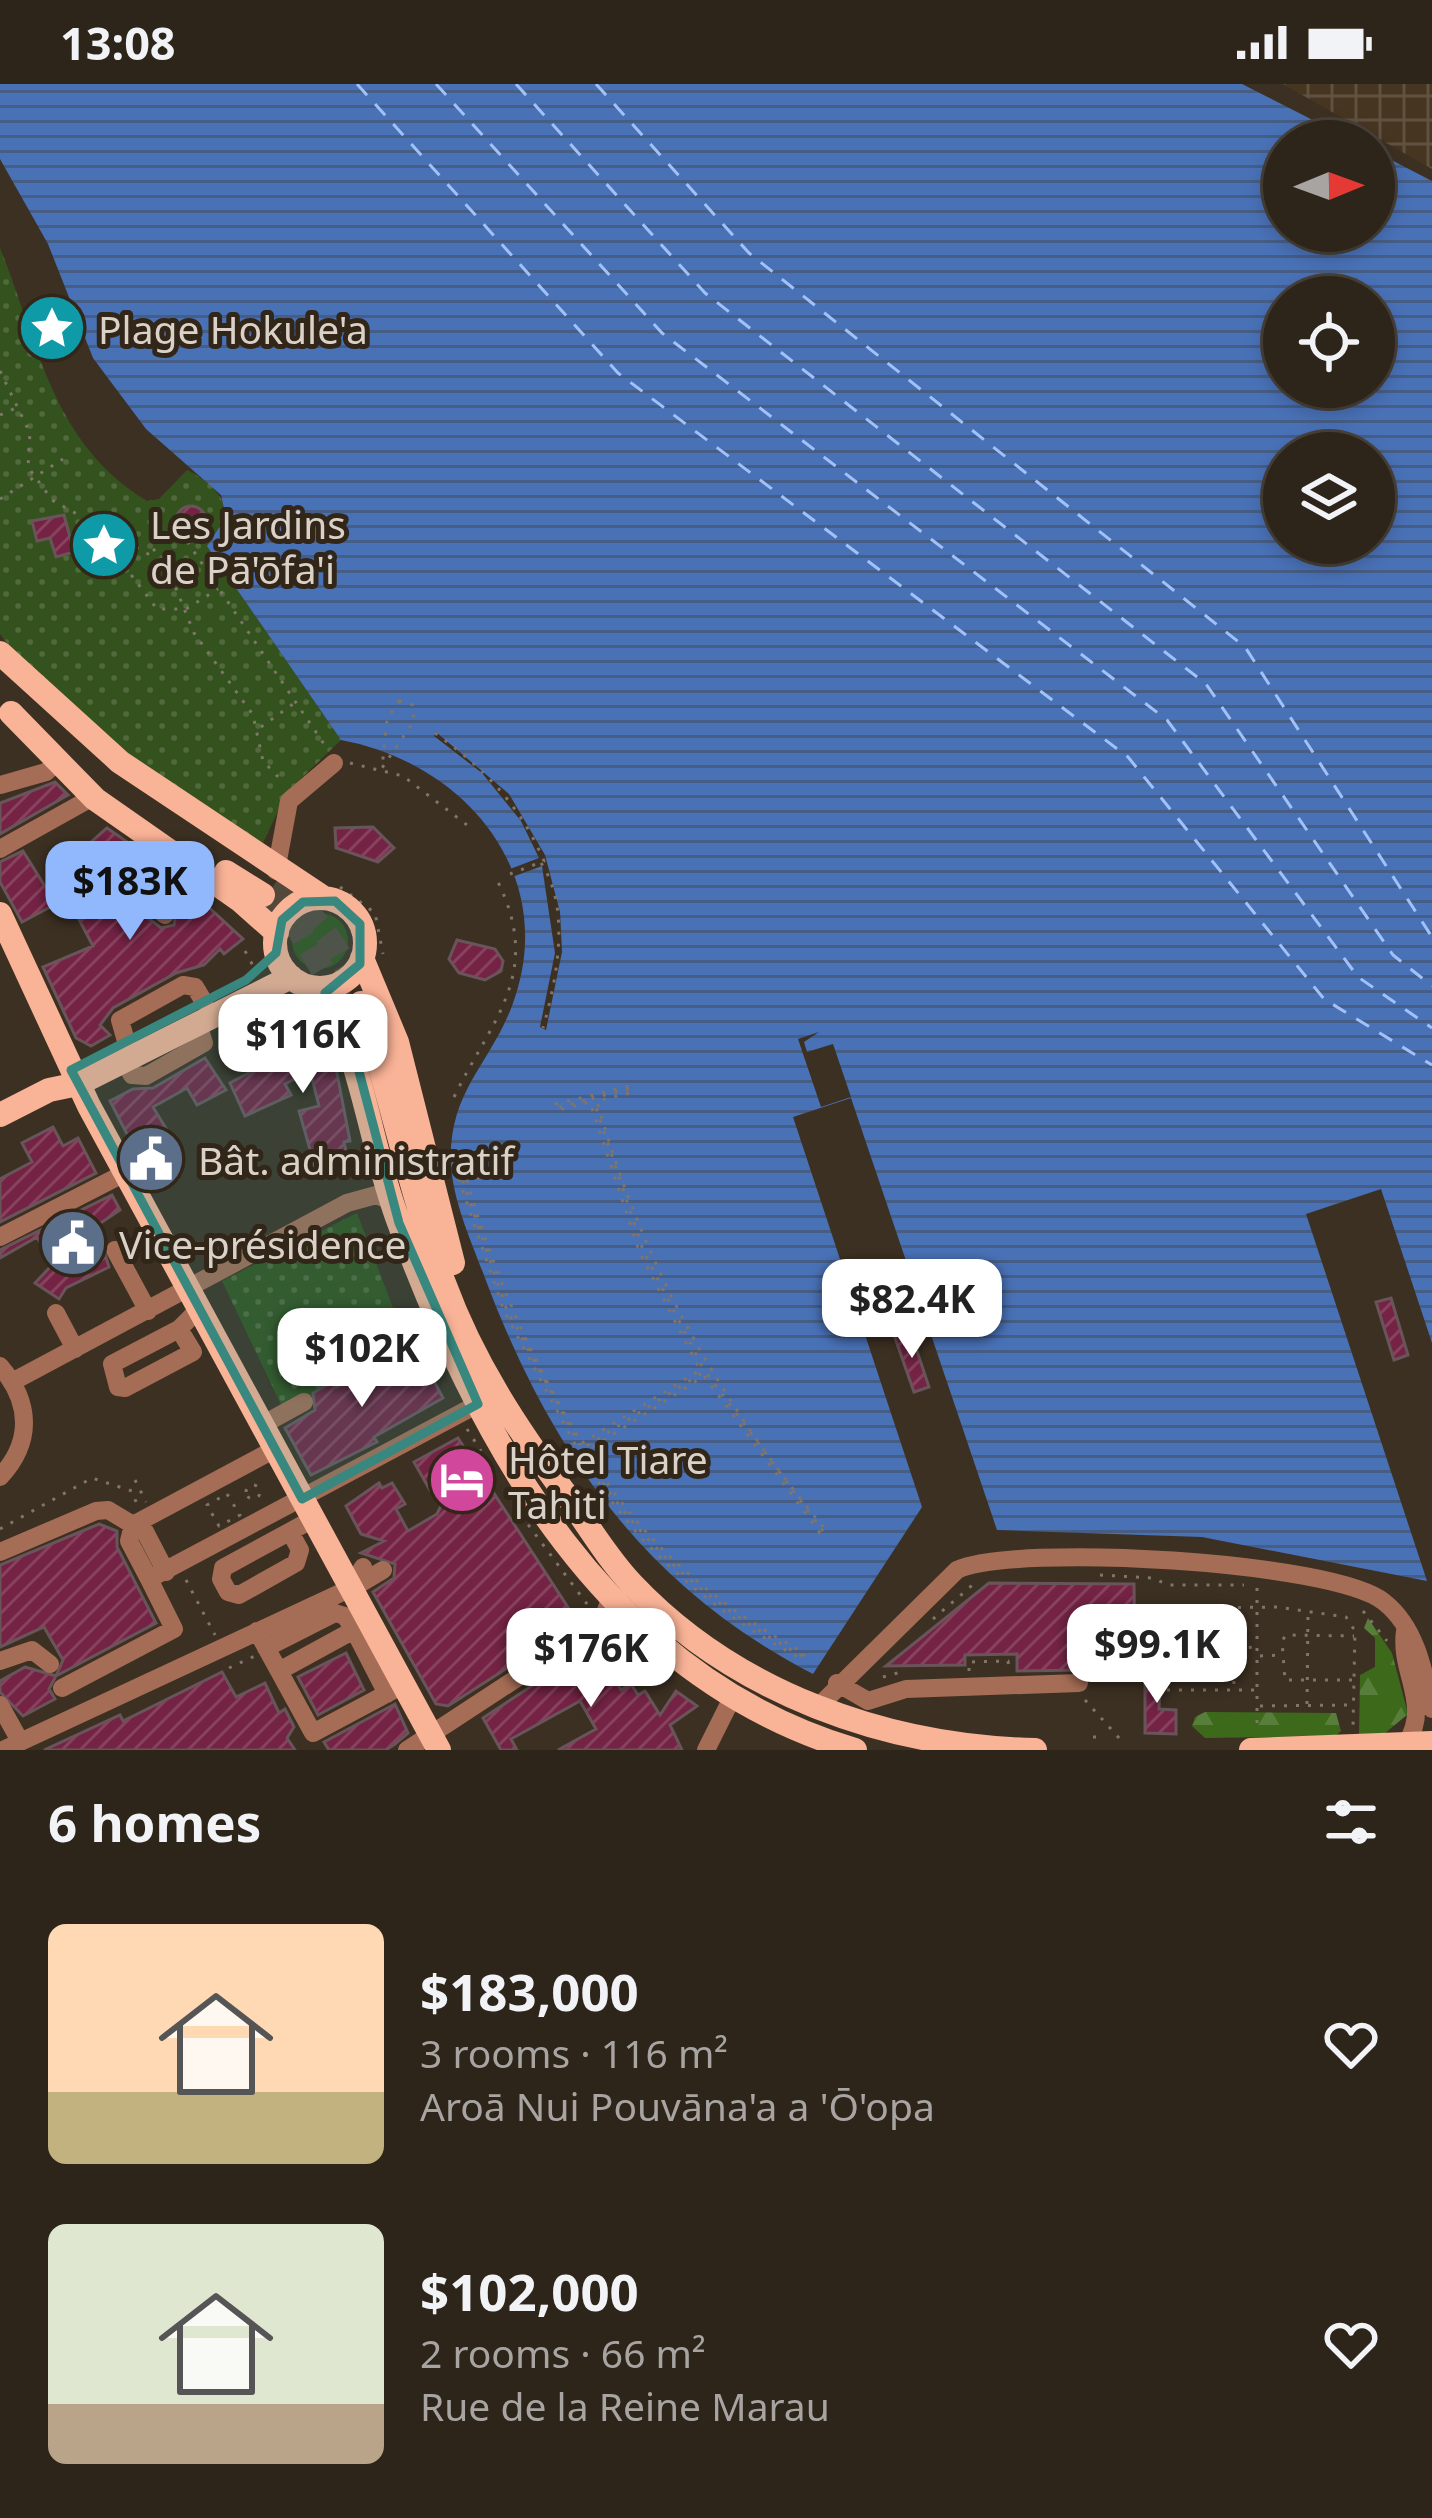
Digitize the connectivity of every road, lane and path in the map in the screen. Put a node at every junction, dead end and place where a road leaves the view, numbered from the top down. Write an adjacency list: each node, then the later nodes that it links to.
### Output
1 (0, 371): 2 (path)
2 (18, 407): 3 (path); 5 (path)
3 (0, 415)
4 (63, 459): 5 (path)
5 (34, 477): 6 (path); 7 (path)
6 (0, 499)
7 (118, 541): 8 (path); 10 (path)
8 (151, 552): 9 (path); 10 (path)
9 (220, 588): 10 (path); 12 (path)
10 (187, 609): 14 (path)
11 (0, 653): 30 (main road)
12 (298, 700): 14 (path); 19 (path)
13 (5, 707): 18 (main road); 30 (main road)
14 (260, 728): 22 (path)
15 (386, 728): 16 (path); 16 (path); 20 (path)
16 (404, 734): 20 (path)
17 (435, 734): 27 (path)
18 (58, 761): 21 (street); 23 (main road)
19 (334, 763): 20 (path); 22 (street)
20 (382, 768): 24 (path)
21 (0, 785)
22 (295, 793): 30 (street)
23 (93, 797): 25 (street); 26 (main road)
24 (467, 825)
25 (0, 849)
26 (164, 850): 33 (street); 34 (main road)
27 (540, 862): 28 (path); 40 (path)
28 (510, 874)
29 (498, 882): 44 (path)
30 (271, 884): 31 (main road)
31 (331, 892): 34 (main road); 35 (main road); 38 (path)
32 (0, 914): 42 (main road)
33 (165, 915)
34 (277, 943): 36 (main road); 37 (main road)
35 (362, 958): 38 (main road); 38 (main road)
36 (255, 970): 37 (main road); 38 (path); 39 (main road)
37 (291, 977): 38 (main road)
38 (348, 999): 50 (main road); 56 (main road); 123 (main road)
39 (200, 1011): 41 (main road); 41 (street)
40 (543, 1028)
41 (124, 1050): 42 (main road)
42 (75, 1077): 47 (main road); 49 (main road)
43 (629, 1089): 45 (path); 46 (path); 72 (path)
44 (454, 1097)
45 (592, 1098): 46 (path); 59 (path)
46 (557, 1107): 48 (path)
47 (0, 1115)
48 (498, 1169): 64 (path); 99 (path)
49 (125, 1173): 51 (street); 53 (main road)
50 (392, 1201): 53 (street); 56 (main road)
51 (0, 1237)
52 (115, 1250): 54 (street)
53 (193, 1300): 54 (street); 57 (street); 63 (main road)
54 (148, 1311): 58 (street)
55 (56, 1312): 58 (street)
56 (443, 1326): 62 (main road)
57 (179, 1328)
58 (75, 1349): 60 (street)
59 (705, 1371): 64 (path); 72 (path)
60 (6, 1374): 67 (street)
61 (304, 1402): 63 (street)
62 (478, 1404): 70 (street); 88 (main road)
63 (262, 1425): 65 (main road)
64 (582, 1449): 66 (path); 99 (path)
65 (274, 1450): 70 (main road); 71 (street)
66 (565, 1460)
67 (0, 1477)
68 (248, 1496): 69 (path)
69 (233, 1504): 69 (path)
70 (308, 1509): 73 (street); 78 (main road); 80 (street)
71 (136, 1524): 76 (street); 80 (street)
72 (823, 1531): 99 (path)
73 (290, 1532)
74 (536, 1540): 75 (path)
75 (530, 1545)
76 (0, 1552)
77 (987, 1572): 89 (path)
78 (357, 1574): 93 (street); 113 (main road)
79 (1087, 1575): 81 (path)
80 (157, 1576): 107 (street)
81 (1257, 1586): 82 (path); 83 (path)
82 (1276, 1588)
83 (1256, 1606): 85 (path); 87 (path); 95 (path)
84 (1358, 1606): 96 (path)
85 (1233, 1607): 86 (path); 94 (path)
86 (1190, 1608)
87 (1308, 1610): 91 (path); 92 (path)
88 (606, 1611): 118 (main road); 130 (street)
89 (926, 1624)
90 (354, 1630): 93 (street); 104 (street); 113 (street)
91 (1308, 1635): 92 (path); 98 (path); 110 (path)
92 (1356, 1636): 111 (path)
93 (261, 1640): 104 (street); 125 (street)
94 (1234, 1647): 95 (path); 97 (path); 116 (path)
95 (1257, 1647): 100 (path)
96 (1394, 1652)
97 (1153, 1654)
98 (1282, 1655): 100 (path); 110 (path)
99 (804, 1656)
100 (1257, 1656): 117 (path)
101 (0, 1660): 107 (street)
102 (1127, 1662): 109 (path)
103 (1091, 1663): 109 (path)
104 (280, 1670): 113 (street)
105 (969, 1671): 106 (path)
106 (1009, 1671)
107 (55, 1674): 125 (street)
108 (1423, 1677): 114 (street); 124 (street); 131 (street)
109 (1085, 1679): 114 (street); 129 (path)
110 (1307, 1680): 111 (path); 122 (path)
111 (1355, 1680): 120 (path)
112 (887, 1683): 114 (street)
113 (393, 1685): 130 (main road)
114 (843, 1688): 123 (street)
115 (1167, 1690): 116 (path)
116 (1234, 1690): 117 (path)
117 (1257, 1690): 121 (path)
118 (732, 1698): 135 (street); 136 (main road)
119 (0, 1705): 132 (street)
120 (1354, 1705): 122 (path); 128 (path)
121 (1257, 1706): 122 (path); 133 (path)
122 (1307, 1706)
123 (818, 1707): 137 (main road)
124 (1432, 1709)
125 (76, 1715): 132 (street)
126 (1093, 1737): 127 (path)
127 (1102, 1737)
128 (1353, 1737)
129 (1119, 1738)
130 (435, 1742): 134 (street)
131 (1419, 1744): 133 (main road)
132 (11, 1746)
133 (1254, 1746)
134 (407, 1750)
135 (706, 1750)
136 (852, 1750)
137 (1035, 1750)

